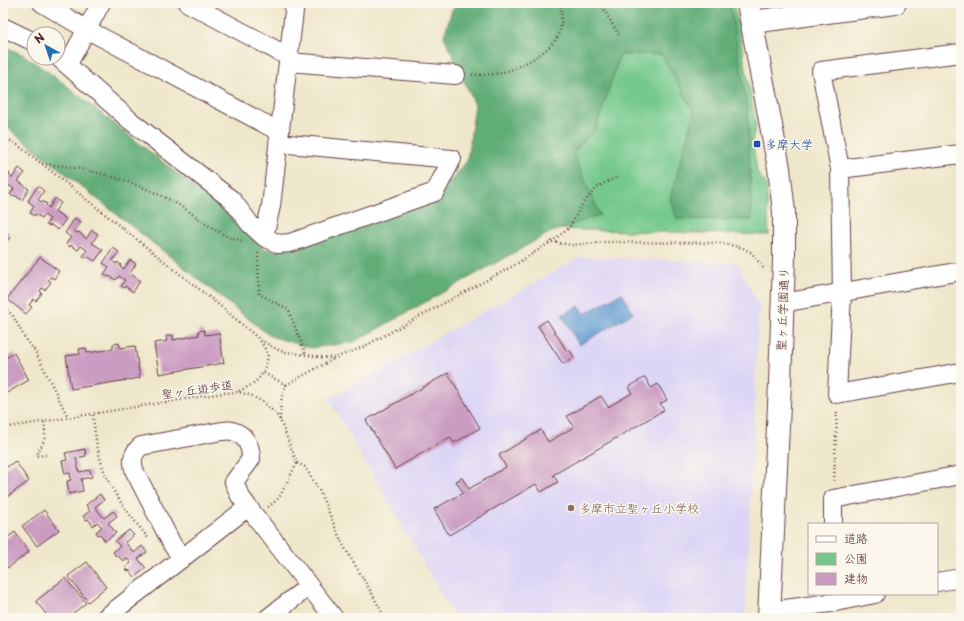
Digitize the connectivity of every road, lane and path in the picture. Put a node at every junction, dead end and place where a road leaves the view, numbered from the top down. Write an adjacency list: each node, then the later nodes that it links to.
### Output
1 (42, 3): 10 (street)
2 (101, 3): 10 (street)
3 (188, 3): 15 (street)
4 (295, 3): 15 (street)
5 (560, 3): 17 (path)
6 (600, 3): 11 (path)
7 (895, 3): 8 (street)
8 (750, 12): 29 (street, 聖ヶ丘学園通り)
9 (3, 27): 12 (street)
10 (86, 29): 14 (street); 19 (street)
11 (620, 37)
12 (26, 38)
13 (961, 54): 22 (street)
14 (66, 56)
15 (289, 59): 17 (street); 19 (street)
16 (66, 63): 24 (street)
17 (456, 75)
18 (3, 137): 21 (path)
19 (279, 137): 24 (street); 24 (street)
20 (961, 154): 22 (street)
21 (42, 164): 24 (path); 31 (path)
22 (840, 169): 28 (street)
23 (619, 176): 25 (path)
24 (260, 239): 32 (path)
25 (551, 242): 27 (path); 33 (path)
26 (961, 271): 28 (street)
27 (767, 273)
28 (842, 293): 29 (street); 38 (street)
29 (783, 303): 58 (street, 聖ヶ丘学園通り)
30 (3, 309): 40 (path)
31 (259, 339): 32 (path); 35 (path)
32 (306, 355): 33 (path)
33 (335, 358): 36 (path)
34 (961, 372): 38 (street)
35 (264, 373): 36 (path); 37 (path)
36 (286, 385): 41 (path)
37 (238, 392): 39 (path, 聖ヶ丘遊歩道); 41 (path, 聖ヶ丘遊歩道)
38 (837, 394): 47 (path)
39 (93, 415): 40 (path, 聖ヶ丘遊歩道); 51 (path)
40 (68, 417): 42 (path, 聖ヶ丘遊歩道)
41 (280, 420): 45 (path, 聖ヶ丘遊歩道)
42 (44, 422): 43 (path, 聖ヶ丘遊歩道); 44 (path)
43 (3, 428)
44 (46, 455)
45 (297, 463): 49 (path); 62 (path, 聖ヶ丘遊歩道)
46 (961, 475): 47 (street)
47 (833, 500): 50 (street)
48 (248, 507): 52 (street); 52 (street); 55 (street)
49 (268, 507)
50 (832, 523)
51 (151, 542)
52 (182, 557): 59 (street)
53 (961, 578): 54 (street)
54 (938, 582)
55 (309, 586): 60 (street); 61 (street)
56 (871, 595): 57 (street)
57 (829, 605): 58 (street)
58 (770, 615)
59 (105, 618)
60 (268, 618)
61 (334, 618)
62 (384, 618)

